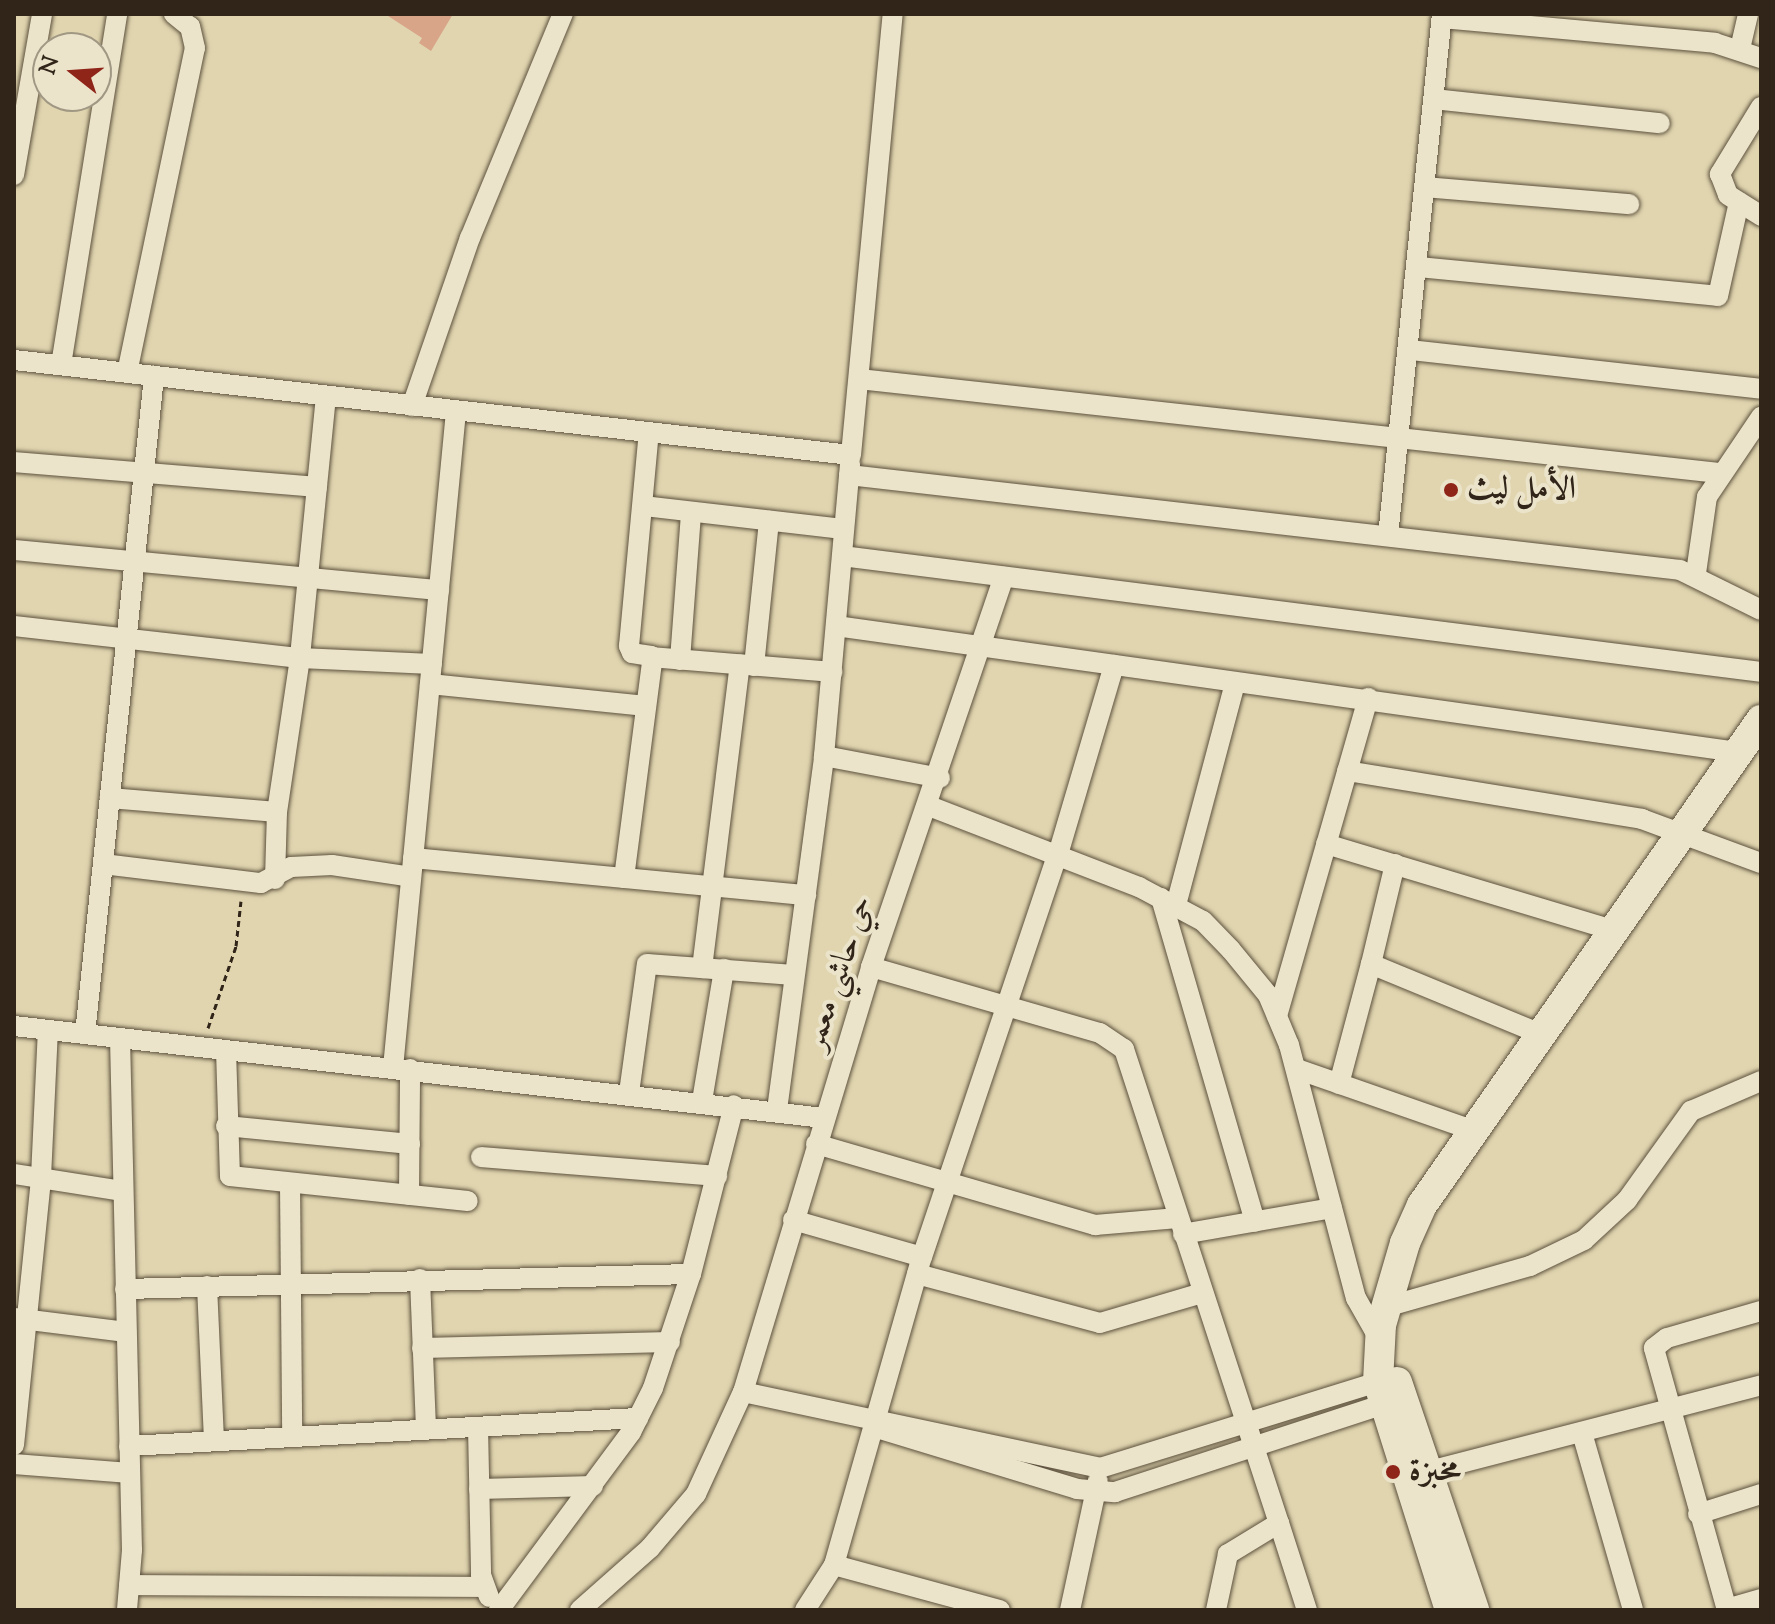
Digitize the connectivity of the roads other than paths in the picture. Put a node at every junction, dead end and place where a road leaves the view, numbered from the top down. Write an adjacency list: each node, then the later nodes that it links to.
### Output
1 (42, 14): 13 (street)
2 (117, 14): 20 (street)
3 (174, 14): 21 (street)
4 (563, 14): 26 (street)
5 (893, 14): 23 (street)
6 (1748, 14): 8 (street)
7 (1442, 16): 8 (street); 10 (street)
8 (1740, 49): 9 (street)
9 (1761, 58)
10 (1434, 99): 12 (street); 14 (street)
11 (1761, 107): 16 (street)
12 (1660, 123)
13 (14, 175)
14 (1425, 187): 15 (street); 17 (street)
15 (1629, 204)
16 (1753, 205): 17 (street)
17 (1418, 267): 18 (street)
18 (1410, 350): 24 (street); 30 (street)
19 (14, 360): 20 (street)
20 (61, 365): 21 (street)
21 (127, 373): 22 (street)
22 (154, 376): 25 (street); 33 (street)
23 (859, 379): 30 (street); 32 (street)
24 (1761, 389)
25 (326, 396): 26 (street); 35 (street)
26 (412, 406): 27 (street)
27 (456, 411): 29 (street); 47 (street)
28 (1761, 417): 34 (street)
29 (649, 432): 32 (street); 36 (street)
30 (1402, 435): 34 (street); 40 (street)
31 (14, 462): 33 (street)
32 (850, 465): 39 (street); 40 (street)
33 (144, 471): 35 (street); 43 (street)
34 (1719, 473): 44 (street)
35 (317, 487): 45 (street)
36 (644, 506): 37 (street); 53 (street)
37 (691, 512): 38 (street); 55 (street)
38 (769, 521): 39 (street); 56 (street)
39 (844, 529): 42 (street)
40 (1388, 536): 44 (street)
41 (14, 550): 43 (street)
42 (842, 556): 46 (street); 50 (street)
43 (135, 561): 45 (street); 51 (street)
44 (1696, 573): 48 (street)
45 (308, 576): 47 (street); 54 (street)
46 (1004, 577): 52 (street, حي حاشي معمر); 59 (street)
47 (439, 590): 60 (street)
48 (1761, 610)
49 (14, 626): 51 (street)
50 (836, 626): 52 (street); 58 (street)
51 (127, 639): 54 (street); 69 (street)
52 (985, 643): 57 (street); 68 (street, حي حاشي معمر)
53 (651, 657): 55 (street); 63 (street)
54 (300, 658): 60 (street); 71 (street)
55 (680, 660): 56 (street)
56 (747, 665): 58 (street); 81 (street)
57 (1114, 665): 61 (street); 74 (street)
58 (832, 672): 66 (street)
59 (1761, 672)
60 (431, 674): 63 (street); 78 (street)
61 (1235, 683): 62 (street); 83 (street)
62 (1368, 698): 65 (street); 67 (street)
63 (646, 706): 79 (street)
64 (1761, 720): 65 (street)
65 (1737, 752): 72 (street)
66 (824, 756): 68 (street); 82 (street)
67 (1347, 771): 72 (street); 73 (street)
68 (940, 778): 70 (street, حي حاشي معمر)
69 (110, 798): 71 (street); 76 (street)
70 (929, 806): 74 (street); 86 (street, حي حاشي معمر)
71 (277, 812): 80 (street)
72 (1685, 833): 75 (street); 84 (street)
73 (1326, 844): 77 (street); 91 (street)
74 (1059, 851): 83 (street); 90 (street)
75 (1761, 863)
76 (103, 864): 80 (street); 94 (street)
77 (1395, 864): 84 (street); 85 (street)
78 (412, 868): 79 (street); 80 (street); 98 (street)
79 (624, 878): 81 (street)
80 (275, 879)
81 (710, 886): 82 (street); 87 (street)
82 (806, 895): 89 (street)
83 (1169, 901): 91 (street); 122 (street)
84 (1616, 931): 95 (street)
85 (1371, 964): 95 (street); 101 (street)
86 (871, 967): 90 (street); 106 (street, حي حاشي معمر)
87 (702, 968): 88 (street); 102 (street)
88 (724, 969): 89 (street); 103 (street)
89 (794, 975): 105 (street)
90 (1002, 1007): 116 (street); 123 (street)
91 (1277, 1016): 99 (street)
92 (14, 1026): 93 (street)
93 (48, 1030): 94 (street); 114 (street)
94 (85, 1034): 96 (street)
95 (1543, 1035): 108 (street)
96 (120, 1038): 97 (street); 117 (street)
97 (226, 1050): 98 (street); 107 (street)
98 (401, 1068): 102 (street); 109 (street)
99 (1297, 1069): 101 (street); 120 (street)
100 (1761, 1081): 131 (street)
101 (1339, 1084): 108 (street)
102 (629, 1093): 103 (street)
103 (702, 1101): 104 (street)
104 (734, 1105): 105 (street); 113 (street)
105 (777, 1110): 106 (street)
106 (824, 1118): 110 (street, حي حاشي معمر)
107 (226, 1126): 109 (street); 115 (street)
108 (1475, 1131): 131 (street)
109 (410, 1144): 118 (street)
110 (816, 1144): 116 (street); 121 (street, حي حاشي معمر)
111 (481, 1157): 113 (street)
112 (14, 1174): 114 (street)
113 (717, 1176): 125 (street)
114 (41, 1177): 117 (street); 133 (street)
115 (290, 1183): 118 (street); 127 (street)
116 (950, 1183): 123 (street); 124 (street)
117 (123, 1191): 129 (street)
118 (409, 1195): 119 (street)
119 (468, 1201)
120 (1332, 1208): 122 (street); 137 (street)
121 (793, 1220): 124 (street); 139 (street, حي حاشي معمر)
122 (1255, 1222): 123 (street)
123 (1181, 1226): 130 (street)
124 (919, 1266): 130 (street); 142 (street)
125 (691, 1274): 126 (street); 135 (street)
126 (420, 1279): 127 (street); 136 (street)
127 (290, 1284): 128 (street); 147 (street)
128 (207, 1286): 129 (street); 148 (street)
129 (125, 1289): 134 (street)
130 (1202, 1293): 143 (street)
131 (1386, 1307): 137 (street)
132 (1761, 1311): 140 (street)
133 (20, 1318): 134 (street); 149 (street)
134 (126, 1332): 150 (street)
135 (670, 1342): 136 (street); 141 (street)
136 (422, 1348): 145 (street)
137 (1387, 1376): 143 (street); 151 (street); 155 (street)
138 (1761, 1385): 140 (street)
139 (743, 1392): 142 (street); 170 (street, حي حاشي معمر)
140 (1668, 1411): 146 (street); 160 (street)
141 (638, 1418): 144 (street); 156 (street)
142 (867, 1420): 153 (street); 158 (street); 162 (street)
143 (1245, 1425): 151 (street); 153 (street)
144 (478, 1427): 145 (street); 157 (street)
145 (426, 1429): 147 (street)
146 (1582, 1433): 155 (street); 177 (street)
147 (292, 1437): 148 (street)
148 (214, 1441): 150 (street)
149 (14, 1445)
150 (129, 1446): 154 (street)
151 (1251, 1447): 158 (street); 161 (street)
152 (14, 1464): 154 (street)
153 (1100, 1468): 158 (street)
154 (130, 1473): 163 (street)
155 (1418, 1474): 175 (street); 176 (street)
156 (593, 1486): 157 (street); 169 (street)
157 (479, 1489): 164 (street)
158 (1096, 1493): 173 (street)
159 (1761, 1494): 160 (street)
160 (1698, 1514): 167 (street)
161 (1279, 1523): 166 (street); 174 (street)
162 (834, 1565): 171 (street); 172 (street)
163 (129, 1585): 164 (street); 168 (street)
164 (483, 1587): 169 (street)
165 (1761, 1599): 167 (street)
166 (1218, 1607)
167 (1727, 1609)
168 (127, 1610)
169 (498, 1610)
170 (580, 1610)
171 (805, 1610)
172 (1000, 1610)
173 (1070, 1610)
174 (1307, 1610)
175 (1450, 1610)
176 (1474, 1610)
177 (1633, 1610)

